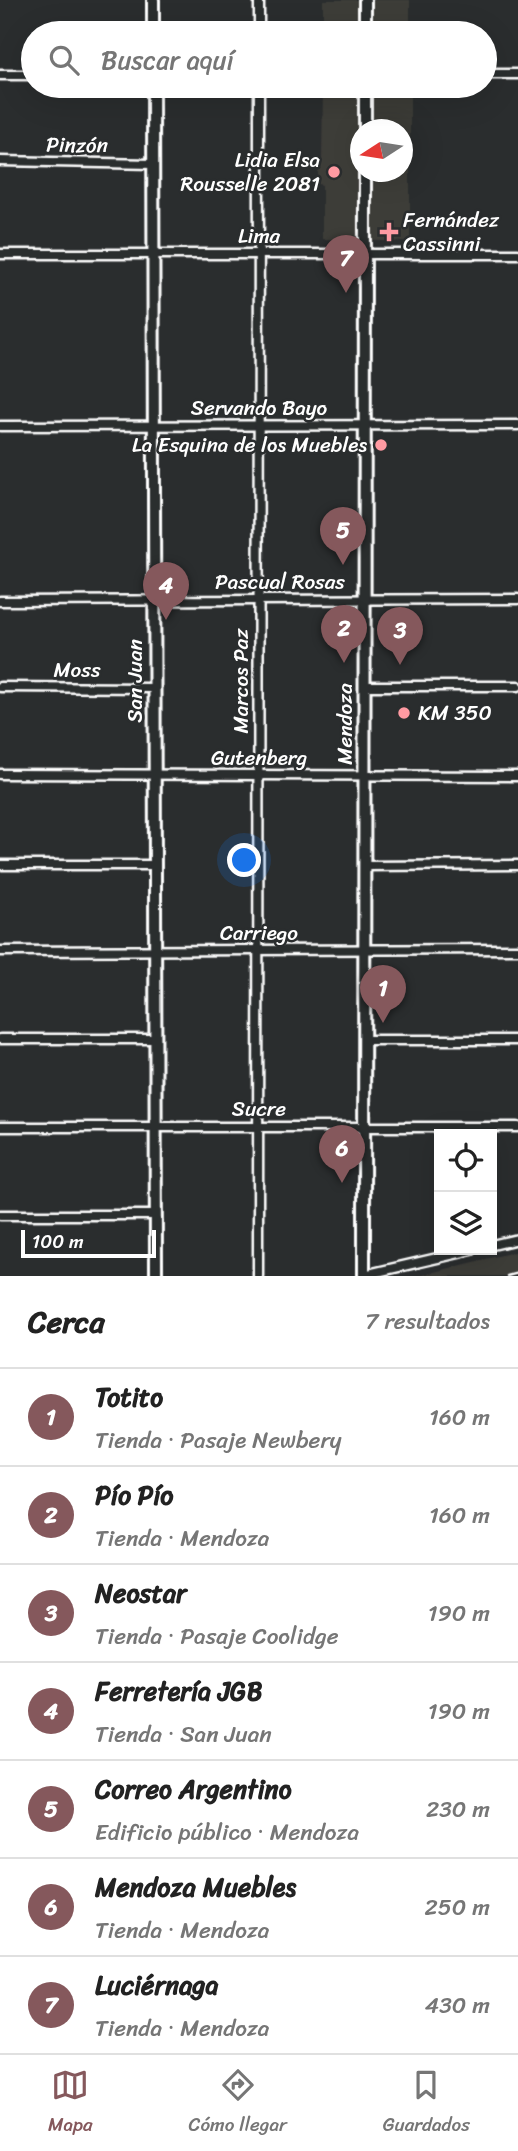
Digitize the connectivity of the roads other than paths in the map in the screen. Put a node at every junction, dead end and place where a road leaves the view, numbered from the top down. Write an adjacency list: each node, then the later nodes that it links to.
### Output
1 (153, 0): 4 (main road)
2 (258, 0): 5 (street)
3 (365, 0): 6 (main road)
4 (153, 21)
5 (258, 21)
6 (365, 21)
7 (497, 74): 8 (street)
8 (518, 74)
9 (0, 75): 10 (street)
10 (21, 75)
11 (153, 98): 16 (main road, San Juan)
12 (258, 98): 20 (street, Marcos Paz)
13 (365, 98): 14 (main road)
14 (365, 119)
15 (0, 161): 16 (street, Pinzón)
16 (153, 164): 19 (main road, San Juan)
17 (365, 182): 21 (main road, Mendoza)
18 (0, 254): 19 (street, Lima)
19 (153, 254): 20 (street, Lima); 26 (main road, San Juan)
20 (259, 254): 21 (street, Lima); 27 (street, Marcos Paz)
21 (365, 254): 22 (street, Lima); 23 (main road, Mendoza)
22 (518, 254)
23 (364, 425): 24 (street, Servando Bayo); 27 (street, Servando Bayo); 30 (main road, Mendoza)
24 (518, 425)
25 (0, 426): 26 (street, Servando Bayo)
26 (154, 426): 27 (street, Servando Bayo); 32 (main road, San Juan)
27 (258, 426): 29 (street, Marcos Paz)
28 (518, 599): 30 (street, Pascual Rosas)
29 (258, 600): 30 (street, Pascual Rosas); 32 (street, Pascual Rosas); 39 (street, Marcos Paz)
30 (364, 600): 33 (main road, Mendoza)
31 (0, 601): 32 (street, Pascual Rosas)
32 (154, 601): 36 (main road, San Juan)
33 (364, 686): 34 (street); 40 (main road, Mendoza)
34 (518, 686)
35 (0, 687): 36 (street, Moss)
36 (154, 688): 38 (main road, San Juan)
37 (0, 774): 38 (street, Gutenberg)
38 (155, 775): 39 (street, Gutenberg); 43 (main road, San Juan)
39 (258, 775): 40 (street, Gutenberg); 47 (street, Marcos Paz)
40 (364, 775): 41 (street, Gutenberg); 45 (main road, Mendoza)
41 (518, 776)
42 (0, 865): 43 (street)
43 (155, 865): 50 (main road, San Juan)
44 (518, 865): 45 (street)
45 (364, 866): 48 (main road, Mendoza)
46 (518, 949): 48 (street, Carriego)
47 (258, 950): 48 (street, Carriego); 50 (street, Carriego); 57 (street, Marcos Paz)
48 (364, 950): 53 (main road, Mendoza)
49 (0, 951): 50 (street, Carriego)
50 (155, 951): 52 (main road, San Juan)
51 (0, 1039): 52 (street)
52 (155, 1039): 56 (main road, San Juan)
53 (364, 1040): 54 (street); 58 (main road, Mendoza)
54 (518, 1040)
55 (0, 1127): 56 (street, Sucre)
56 (156, 1127): 57 (street, Sucre); 61 (main road, San Juan)
57 (258, 1127): 58 (street, Sucre); 67 (street, Marcos Paz)
58 (364, 1127): 59 (street, Sucre); 65 (main road, Mendoza)
59 (518, 1127)
60 (0, 1215): 61 (street)
61 (156, 1215): 66 (main road, San Juan)
62 (518, 1239): 63 (street)
63 (497, 1244)
64 (450, 1255): 65 (street)
65 (364, 1275)
66 (156, 1276)
67 (258, 1276)

